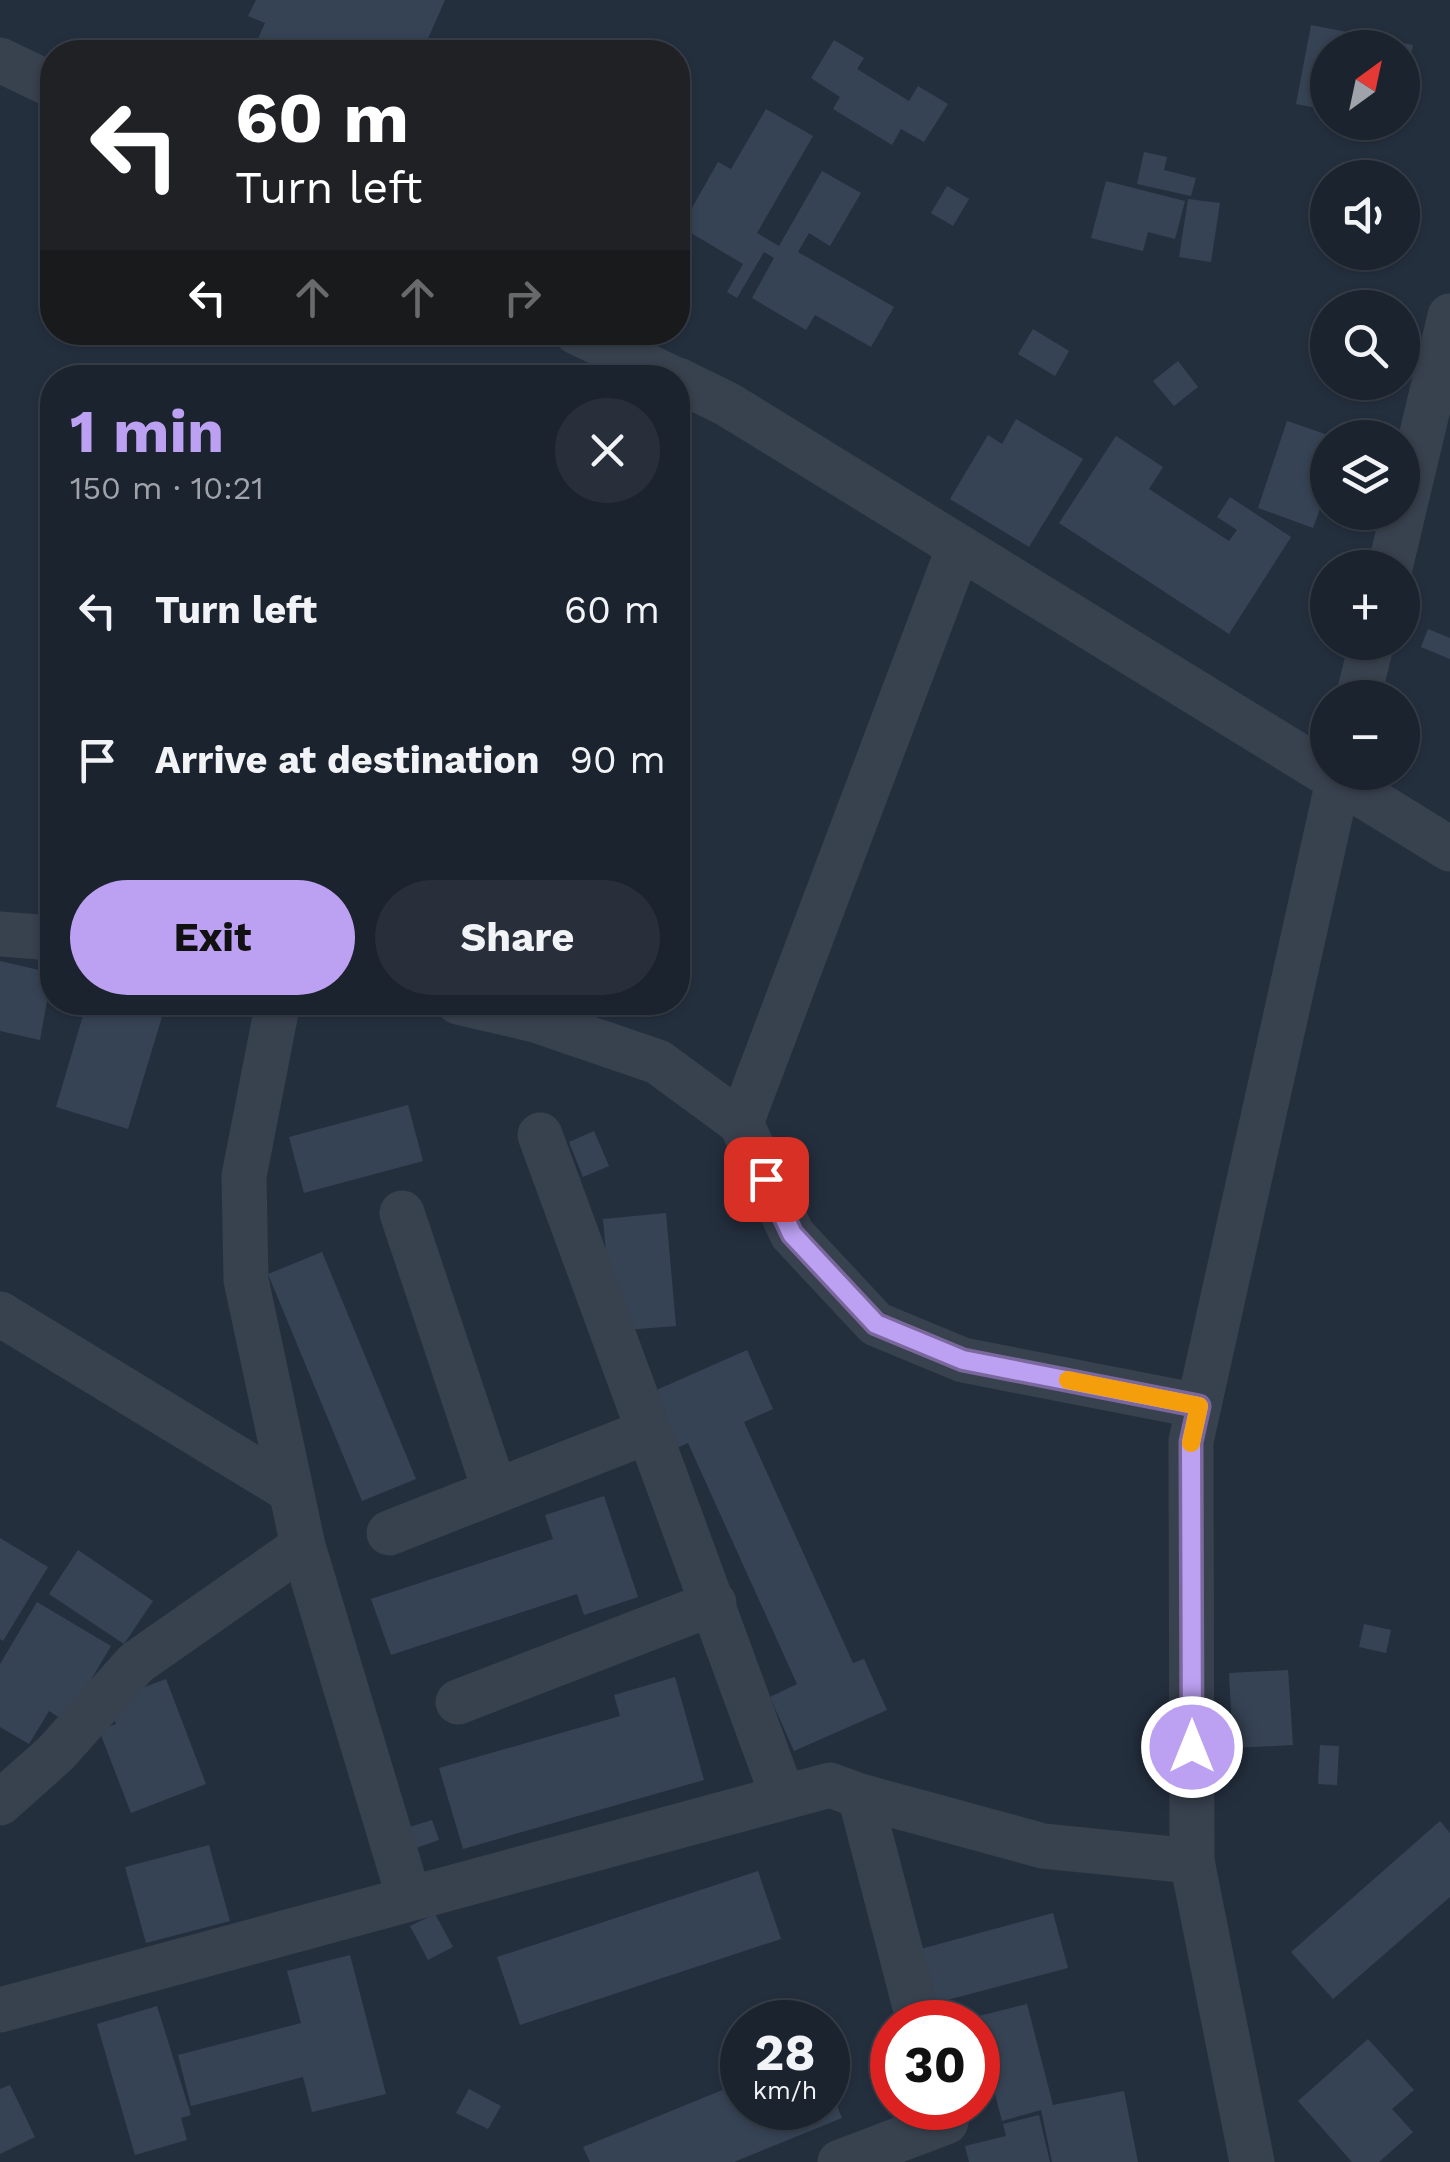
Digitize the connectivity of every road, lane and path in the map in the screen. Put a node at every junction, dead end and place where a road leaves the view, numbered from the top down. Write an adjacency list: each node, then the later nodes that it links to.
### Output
1 (0, 60): 2 (street)
2 (40, 79)
3 (1450, 316): 8 (street)
4 (603, 345): 5 (street)
5 (646, 365)
6 (690, 386): 7 (street)
7 (959, 548): 9 (street); 17 (street)
8 (1394, 550)
9 (1310, 760)
10 (1336, 790): 21 (street)
11 (1358, 790): 12 (street)
12 (1450, 849)
13 (0, 934): 14 (street)
14 (40, 937)
15 (275, 1015): 23 (street)
16 (514, 1015): 17 (street)
17 (741, 1124): 21 (street)
18 (540, 1135): 22 (street)
19 (402, 1213): 24 (street)
20 (0, 1314): 23 (street)
21 (1199, 1406): 32 (street)
22 (649, 1430): 24 (street); 27 (street)
23 (291, 1491): 26 (street)
24 (495, 1491): 25 (street)
25 (389, 1533)
26 (304, 1546): 31 (street); 33 (street)
27 (714, 1602): 28 (street); 29 (street)
28 (458, 1702)
29 (783, 1796): 30 (street); 33 (street)
30 (860, 1796): 32 (street); 34 (street)
31 (0, 1803)
32 (1192, 1862): 38 (street)
33 (409, 1898): 35 (street)
34 (913, 2000)
35 (0, 2010)
36 (948, 2131): 37 (street)
37 (840, 2162)
38 (1252, 2162)

